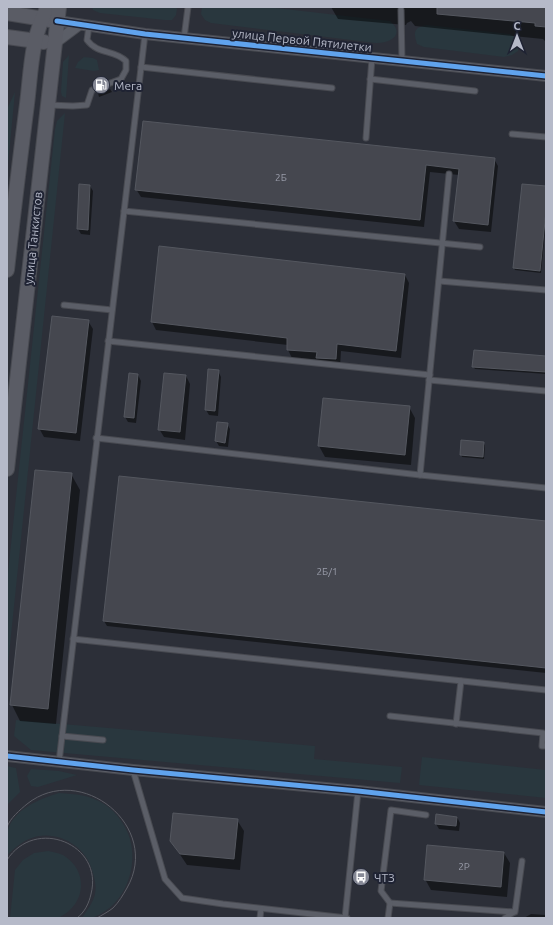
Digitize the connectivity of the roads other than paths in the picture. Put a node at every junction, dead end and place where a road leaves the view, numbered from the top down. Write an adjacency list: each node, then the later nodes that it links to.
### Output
1 (188, 7): 9 (lane)
2 (401, 10): 13 (lane)
3 (7, 13): 4 (main road, улица Первой Пятилетки)
4 (44, 13): 5 (main road, улица Первой Пятилетки); 10 (main road, улица Танкистов)
5 (58, 14): 6 (street, улица Первой Пятилетки); 11 (main road, улица Танкистов)
6 (84, 26): 7 (street, улица Первой Пятилетки); 11 (street); 19 (lane)
7 (145, 34): 9 (street, улица Первой Пятилетки); 14 (lane)
8 (7, 37): 10 (main road)
9 (184, 38): 12 (street, улица Первой Пятилетки)
10 (35, 42): 11 (main road); 27 (main road, улица Танкистов)
11 (55, 44): 19 (main road, улица Танкистов)
12 (372, 58): 13 (street, улица Первой Пятилетки); 16 (lane)
13 (402, 61): 15 (street, улица Первой Пятилетки)
14 (141, 67): 17 (lane); 24 (lane)
15 (546, 76)
16 (370, 79): 18 (lane); 22 (lane)
17 (332, 88)
18 (475, 91)
19 (48, 104): 36 (main road, улица Танкистов)
20 (512, 134): 21 (lane)
21 (546, 137)
22 (366, 138)
23 (449, 174): 25 (lane)
24 (124, 211): 25 (lane); 31 (lane)
25 (443, 243): 26 (lane); 28 (lane)
26 (480, 246)
27 (7, 270)
28 (439, 281): 29 (lane); 33 (lane)
29 (546, 290)
30 (64, 305): 31 (lane)
31 (112, 310): 32 (lane)
32 (108, 340): 33 (lane); 35 (lane)
33 (430, 378): 34 (lane); 37 (lane)
34 (546, 391)
35 (96, 438): 37 (lane); 39 (lane)
36 (7, 469)
37 (420, 475): 38 (lane)
38 (546, 488)
39 (73, 639): 40 (lane); 44 (lane)
40 (461, 681): 41 (lane); 43 (lane)
41 (546, 690)
42 (390, 716): 43 (lane)
43 (456, 724): 46 (lane)
44 (62, 736): 45 (lane); 48 (lane)
45 (104, 740)
46 (546, 746)
47 (7, 756): 48 (street)
48 (58, 762): 49 (street)
49 (133, 770): 50 (street); 55 (lane)
50 (358, 791): 51 (street); 58 (lane)
51 (546, 812)
52 (426, 815): 54 (lane)
53 (522, 861): 56 (lane)
54 (390, 903): 56 (lane); 59 (lane)
55 (261, 908): 57 (lane); 58 (lane)
56 (515, 912): 60 (lane)
57 (260, 918)
58 (346, 918)
59 (388, 918)
60 (505, 918)

